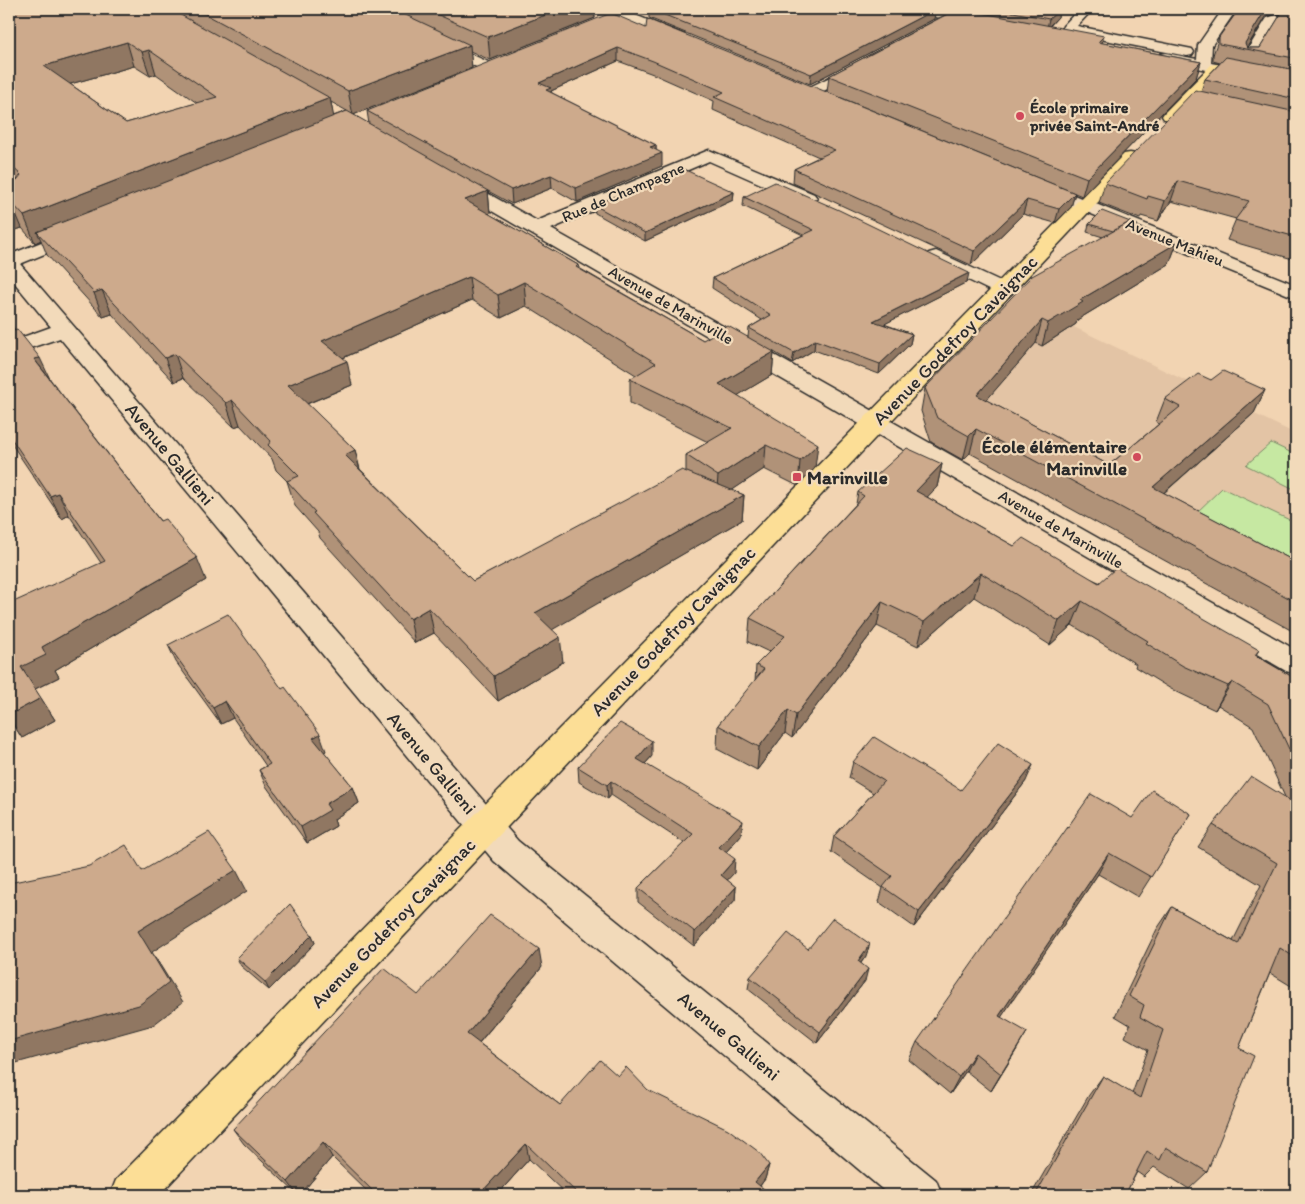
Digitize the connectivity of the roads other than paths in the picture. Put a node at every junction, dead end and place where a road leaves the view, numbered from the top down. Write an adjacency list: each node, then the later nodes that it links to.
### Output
1 (915, 9): 5 (street)
2 (1086, 9): 15 (street)
3 (1230, 9): 15 (street)
4 (623, 11): 7 (street); 12 (street)
5 (954, 16): 8 (street); 9 (street)
6 (1296, 21): 16 (street)
7 (600, 24)
8 (938, 25)
9 (1000, 25)
10 (1058, 37): 15 (street)
11 (428, 38): 17 (street)
12 (697, 45)
13 (872, 60): 21 (street)
14 (508, 61): 17 (street)
15 (1207, 62): 18 (main road); 23 (main road)
16 (1247, 62)
17 (490, 68): 19 (street)
18 (1295, 73)
19 (471, 76)
20 (794, 85): 21 (street)
21 (811, 92): 22 (street)
22 (829, 100)
23 (1185, 101): 24 (street); 25 (main road)
24 (1203, 105)
25 (1159, 128)
26 (1140, 148): 29 (main road, Avenue Godefroy Cavaignac)
27 (441, 175): 32 (street, Avenue de Marinville)
28 (1029, 182): 29 (street, Avenue Mahieu)
29 (1086, 205): 35 (main road, Avenue Godefroy Cavaignac); 36 (street, Avenue Mahieu)
30 (827, 206): 32 (street, Rue de Champagne)
31 (96, 226): 34 (street)
32 (537, 228): 39 (street, Avenue de Marinville)
33 (922, 251): 35 (street)
34 (9, 263): 37 (street, Avenue Gallieni)
35 (1004, 290): 39 (main road, Avenue Godefroy Cavaignac)
36 (1296, 292)
37 (64, 329): 38 (street); 41 (street, Avenue Gallieni)
38 (9, 349)
39 (874, 423): 40 (street, Avenue de Marinville); 41 (main road, Avenue Godefroy Cavaignac)
40 (1296, 663)
41 (486, 826): 42 (main road, Avenue Godefroy Cavaignac); 43 (street, Avenue Gallieni)
42 (131, 1195)
43 (921, 1195)

